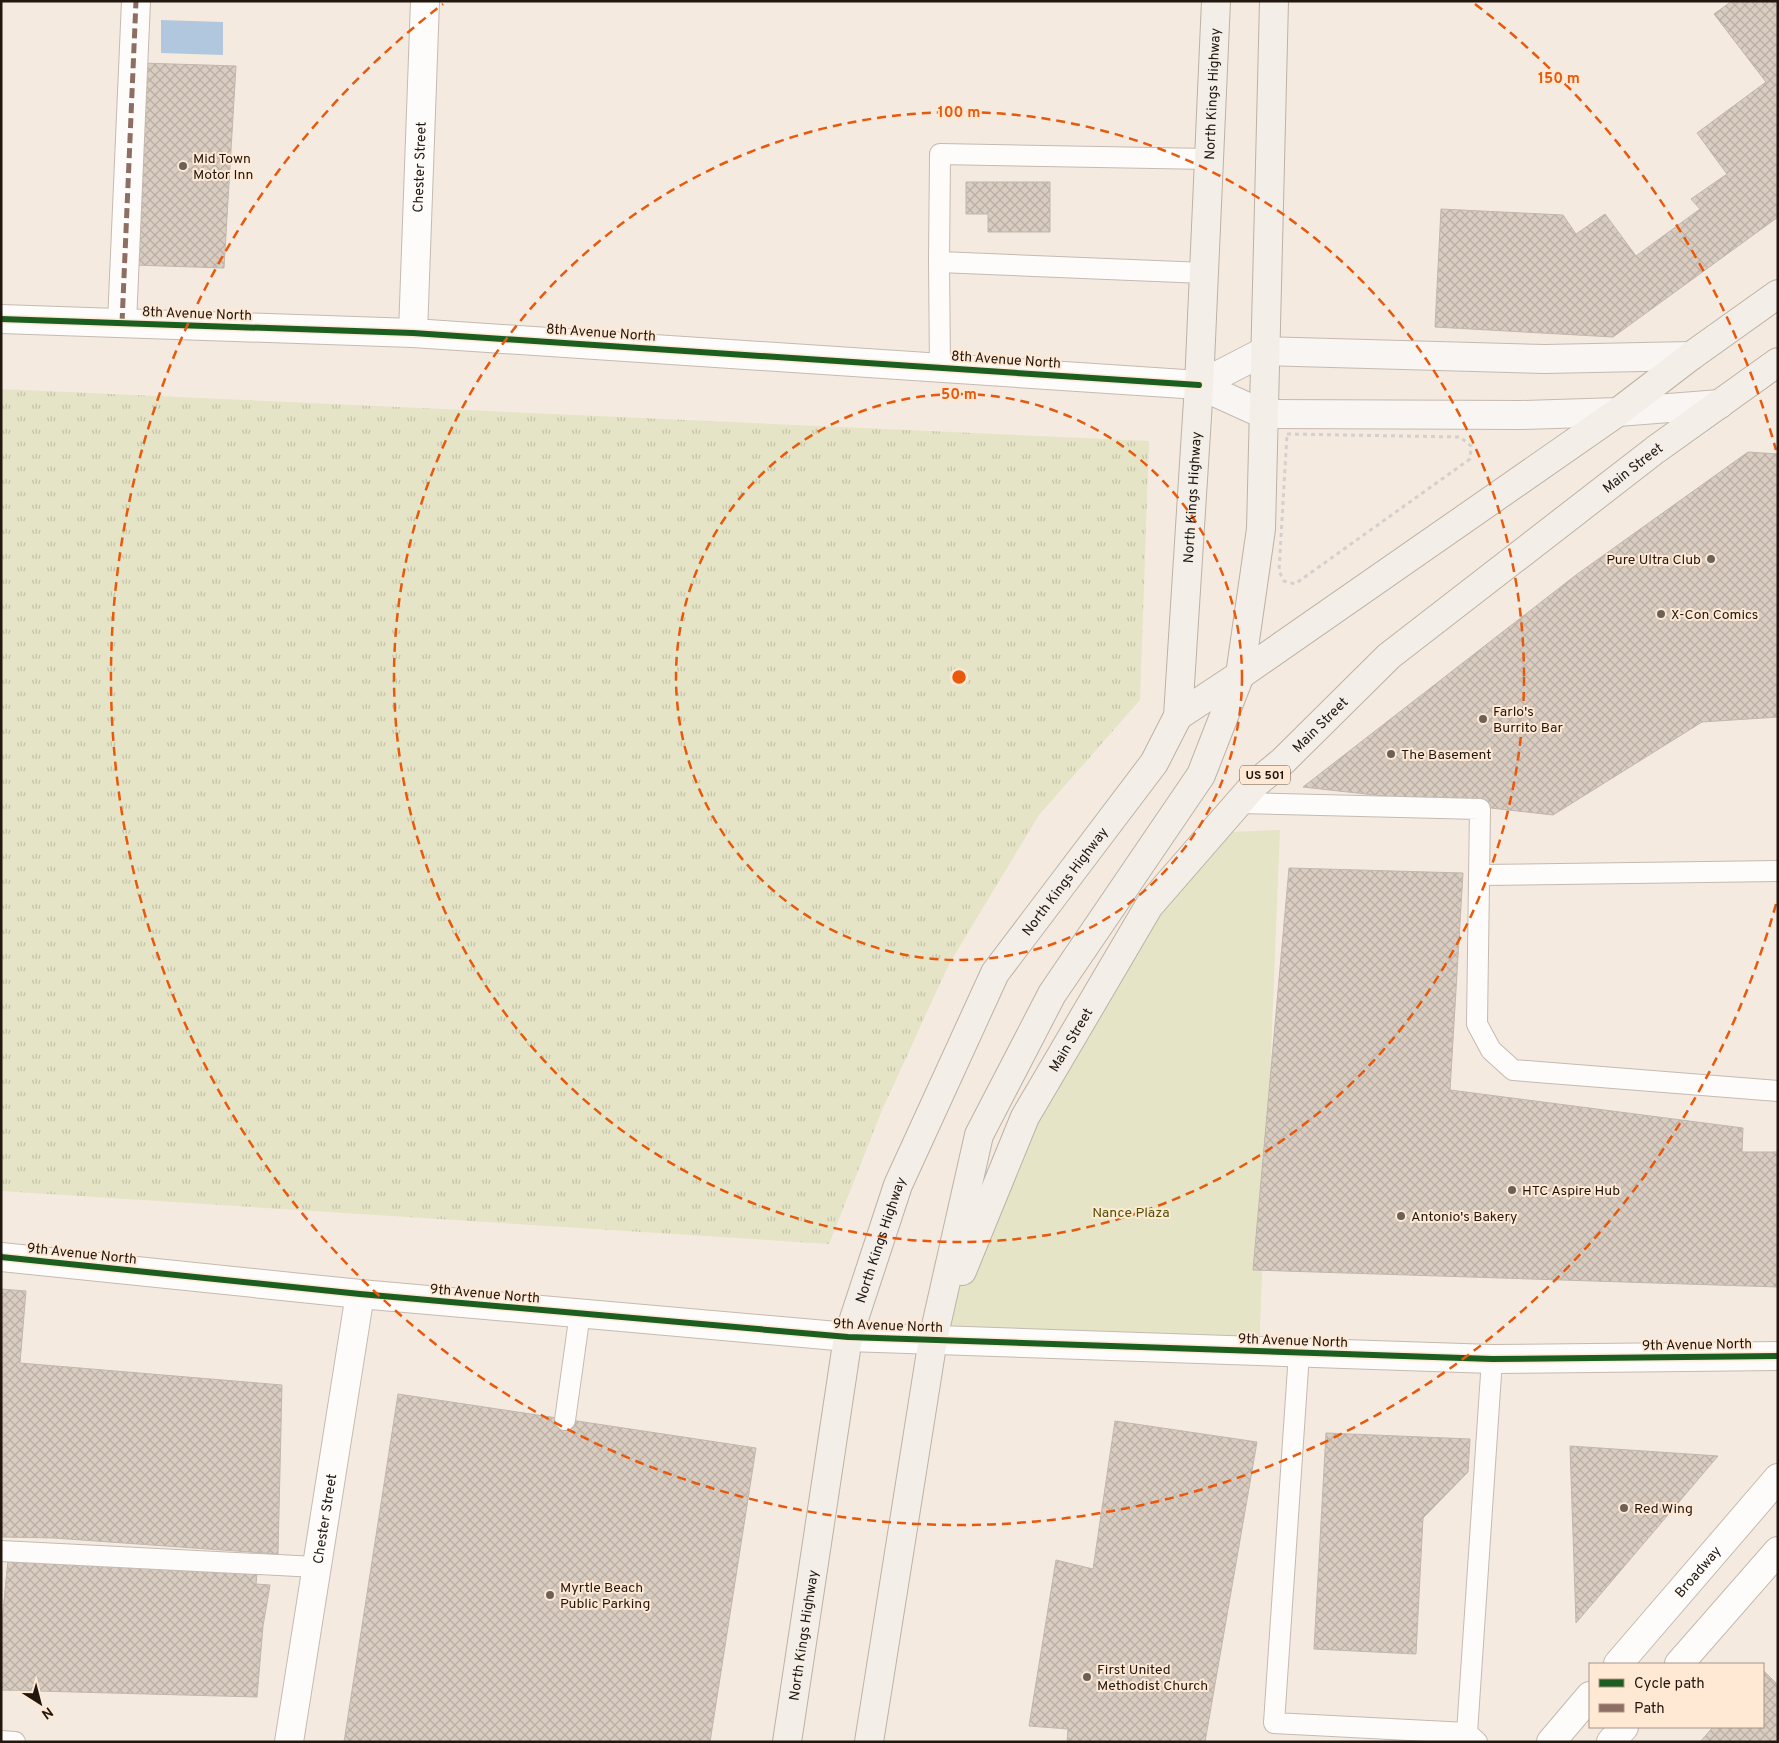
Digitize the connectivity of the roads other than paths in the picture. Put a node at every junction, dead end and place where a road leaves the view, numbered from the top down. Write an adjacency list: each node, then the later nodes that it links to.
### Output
1 (136, 1): 10 (street)
2 (425, 1): 11 (street, Chester Street)
3 (1216, 1): 5 (main road, North Kings Highway)
4 (1274, 1): 12 (main road)
5 (1210, 159): 6 (lane); 7 (main road, North Kings Highway)
6 (939, 262): 7 (lane); 15 (lane)
7 (1204, 273): 16 (main road, North Kings Highway)
8 (1778, 294): 13 (main road)
9 (1, 319): 10 (street, 8th Avenue North)
10 (122, 323): 11 (street, 8th Avenue North)
11 (413, 332): 15 (street, 8th Avenue North)
12 (1264, 351): 13 (main road); 16 (main road); 19 (main road)
13 (1691, 356): 18 (main road)
14 (1778, 362): 17 (main road, Main Street / US 501)
15 (940, 368): 16 (street, 8th Avenue North)
16 (1199, 385): 19 (main road); 21 (main road, North Kings Highway)
17 (1720, 404): 18 (main road); 22 (main road, Main Street / US 501)
18 (1618, 412): 19 (main road); 20 (main road)
19 (1264, 414): 20 (main road)
20 (1240, 675): 21 (main road); 30 (main road)
21 (1178, 716): 29 (main road, North Kings Highway)
22 (1239, 803): 24 (lane); 30 (main road, Main Street / US 501)
23 (1778, 871): 24 (lane)
24 (1480, 875): 25 (lane)
25 (1778, 1091)
26 (1, 1257): 27 (street, 9th Avenue North)
27 (360, 1294): 28 (street, 9th Avenue North); 38 (street, Chester Street)
28 (580, 1314): 29 (street, 9th Avenue North); 34 (lane)
29 (848, 1337): 30 (street, 9th Avenue North); 47 (main road, North Kings Highway)
30 (933, 1339): 31 (street, 9th Avenue North); 48 (main road)
31 (1299, 1352): 33 (street, 9th Avenue North); 43 (lane)
32 (1778, 1356): 33 (street, 9th Avenue North)
33 (1492, 1359): 43 (lane)
34 (565, 1420)
35 (1778, 1478): 39 (street, Broadway)
36 (1, 1551): 38 (lane)
37 (1778, 1552): 40 (street)
38 (316, 1567): 46 (street, Chester Street)
39 (1619, 1663)
40 (1680, 1663)
41 (1589, 1697): 49 (street)
42 (1623, 1728): 50 (street)
43 (1472, 1738)
44 (1, 1741): 45 (lane)
45 (15, 1742)
46 (289, 1742)
47 (787, 1742)
48 (869, 1742)
49 (1551, 1742)
50 (1611, 1742)

